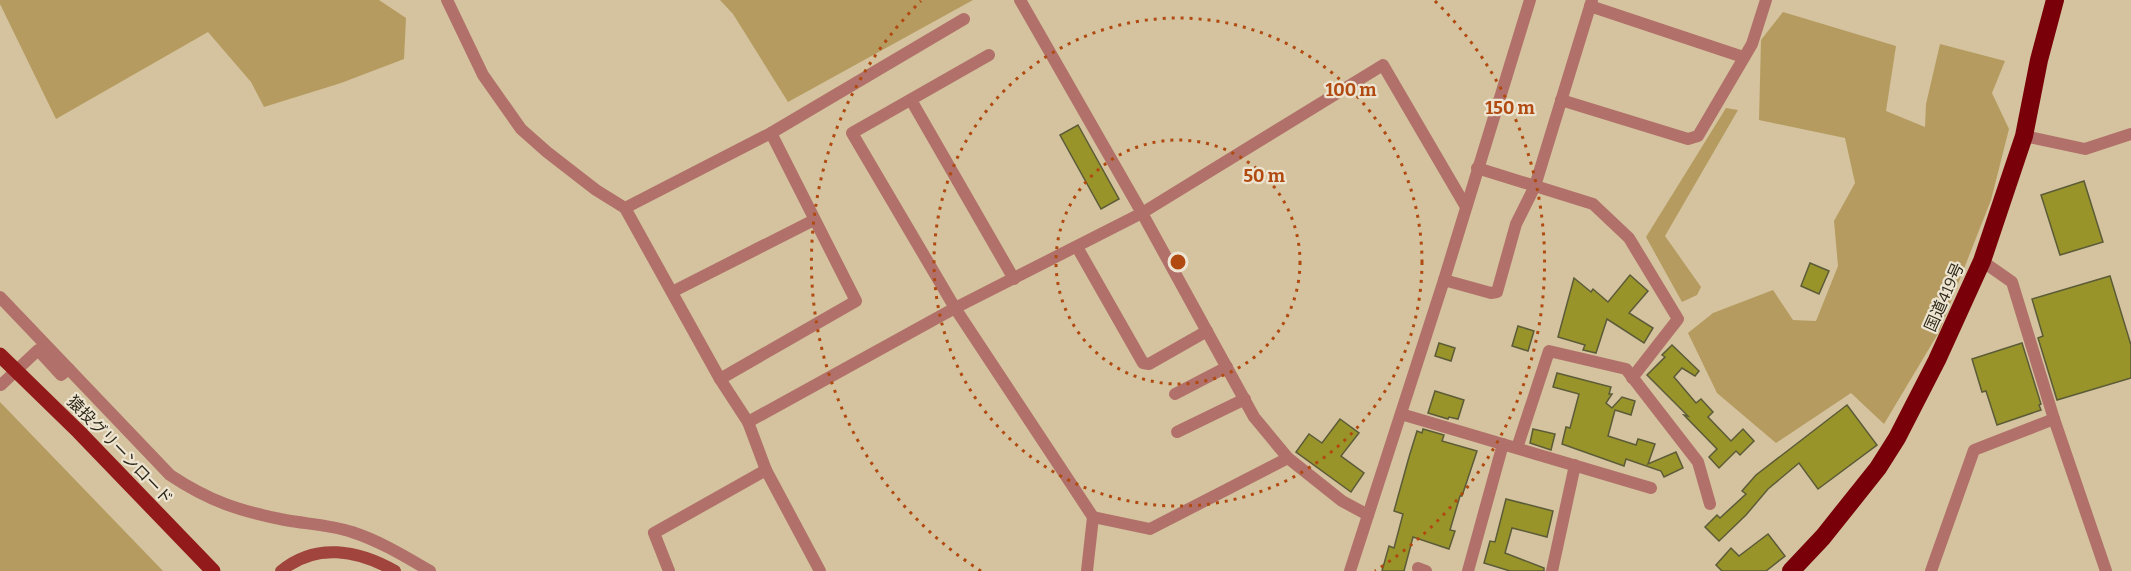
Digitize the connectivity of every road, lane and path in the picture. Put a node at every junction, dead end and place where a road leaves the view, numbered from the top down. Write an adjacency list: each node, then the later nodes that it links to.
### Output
1 (447, 0): 18 (street)
2 (1020, 0): 19 (street)
3 (1530, 0): 15 (street)
4 (1766, 0): 9 (street)
5 (2055, 0): 14 (highway, 国道419号)
6 (1591, 3): 9 (street); 11 (street)
7 (964, 19): 12 (street)
8 (989, 55): 10 (street)
9 (1743, 57): 11 (street)
10 (910, 99): 23 (street); 27 (street)
11 (1561, 100): 16 (street)
12 (771, 133): 18 (street); 20 (street)
13 (2131, 134): 14 (street)
14 (2024, 136): 22 (highway, 国道419号)
15 (1477, 168): 16 (street); 17 (street)
16 (1535, 186): 24 (street); 32 (street)
17 (1466, 207): 19 (street); 24 (street)
18 (625, 208): 25 (street)
19 (1142, 213): 21 (street); 28 (street)
20 (814, 219): 25 (street); 33 (street)
21 (1077, 247): 23 (street); 28 (street)
22 (1982, 261): 38 (street); 60 (highway, 国道419号)
23 (1014, 279): 27 (street)
24 (1444, 280): 37 (street)
25 (672, 292): 33 (street)
26 (0, 297): 31 (street)
27 (955, 308): 39 (street); 49 (street)
28 (1207, 331): 30 (street)
29 (0, 355): 51 (main road, 猿投グリーンロード)
30 (1227, 367): 35 (street); 36 (street)
31 (69, 369): 34 (street); 54 (street)
32 (1632, 378): 42 (street); 47 (street)
33 (720, 379): 39 (street)
34 (1, 385)
35 (1174, 394)
36 (1245, 399): 40 (street); 43 (street)
37 (1401, 414): 41 (street); 48 (street)
38 (2054, 419): 61 (street); 62 (street)
39 (748, 422): 45 (street)
40 (1177, 432)
41 (1503, 444): 42 (street); 58 (street)
42 (1517, 448): 44 (street)
43 (1288, 458): 48 (street); 49 (street)
44 (1575, 465): 46 (street); 59 (street)
45 (766, 470): 50 (street); 55 (street)
46 (1651, 488)
47 (1710, 504)
48 (1368, 515): 57 (street)
49 (1093, 518): 56 (street)
50 (814, 569)
51 (213, 571)
52 (281, 571): 53 (street)
53 (395, 571)
54 (430, 571)
55 (669, 571)
56 (1087, 571)
57 (1350, 571)
58 (1468, 571)
59 (1552, 571)
60 (1791, 571)
61 (1931, 571)
62 (2106, 571)

